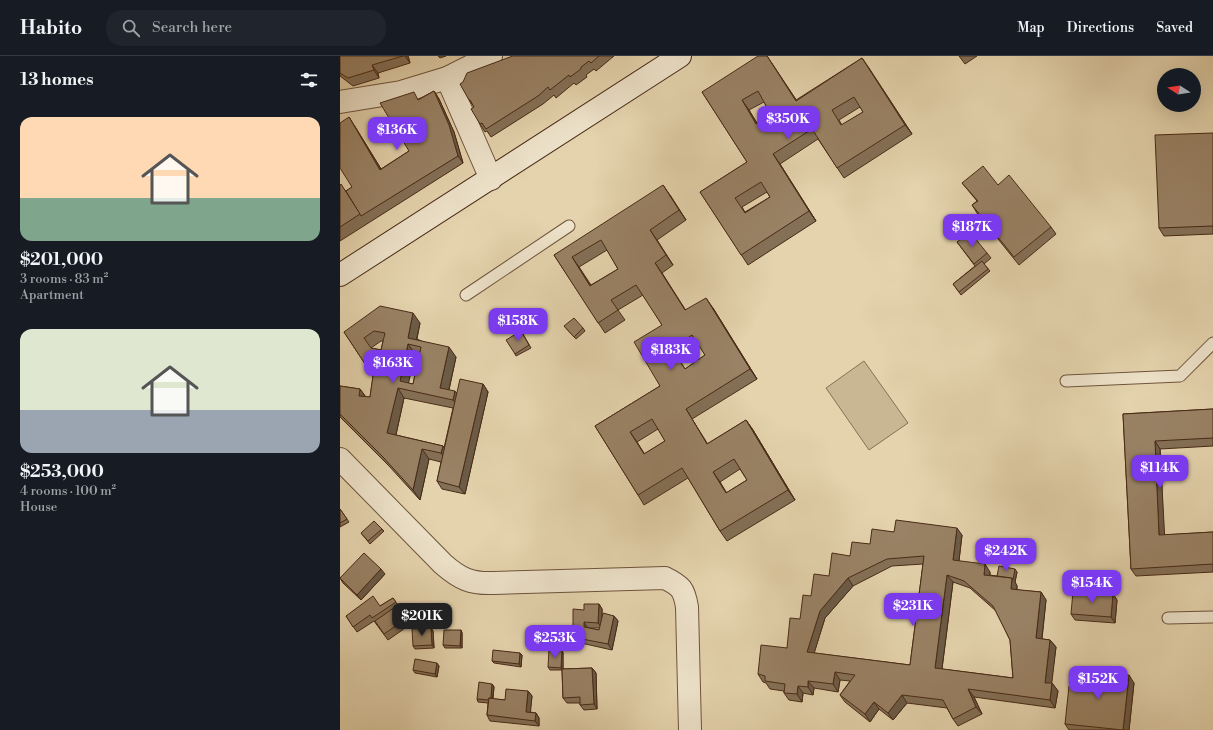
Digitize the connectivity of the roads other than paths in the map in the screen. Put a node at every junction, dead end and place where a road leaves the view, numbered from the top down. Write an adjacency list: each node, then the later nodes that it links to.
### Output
1 (491, 56): 3 (street)
2 (680, 56): 5 (street)
3 (447, 78): 4 (street); 5 (street)
4 (340, 102)
5 (490, 179): 7 (street)
6 (569, 226): 8 (lane)
7 (340, 275)
8 (466, 295)
9 (1213, 343): 10 (lane)
10 (1066, 381)
11 (340, 459): 14 (street)
12 (1213, 617): 13 (lane)
13 (1168, 618)
14 (690, 730)

